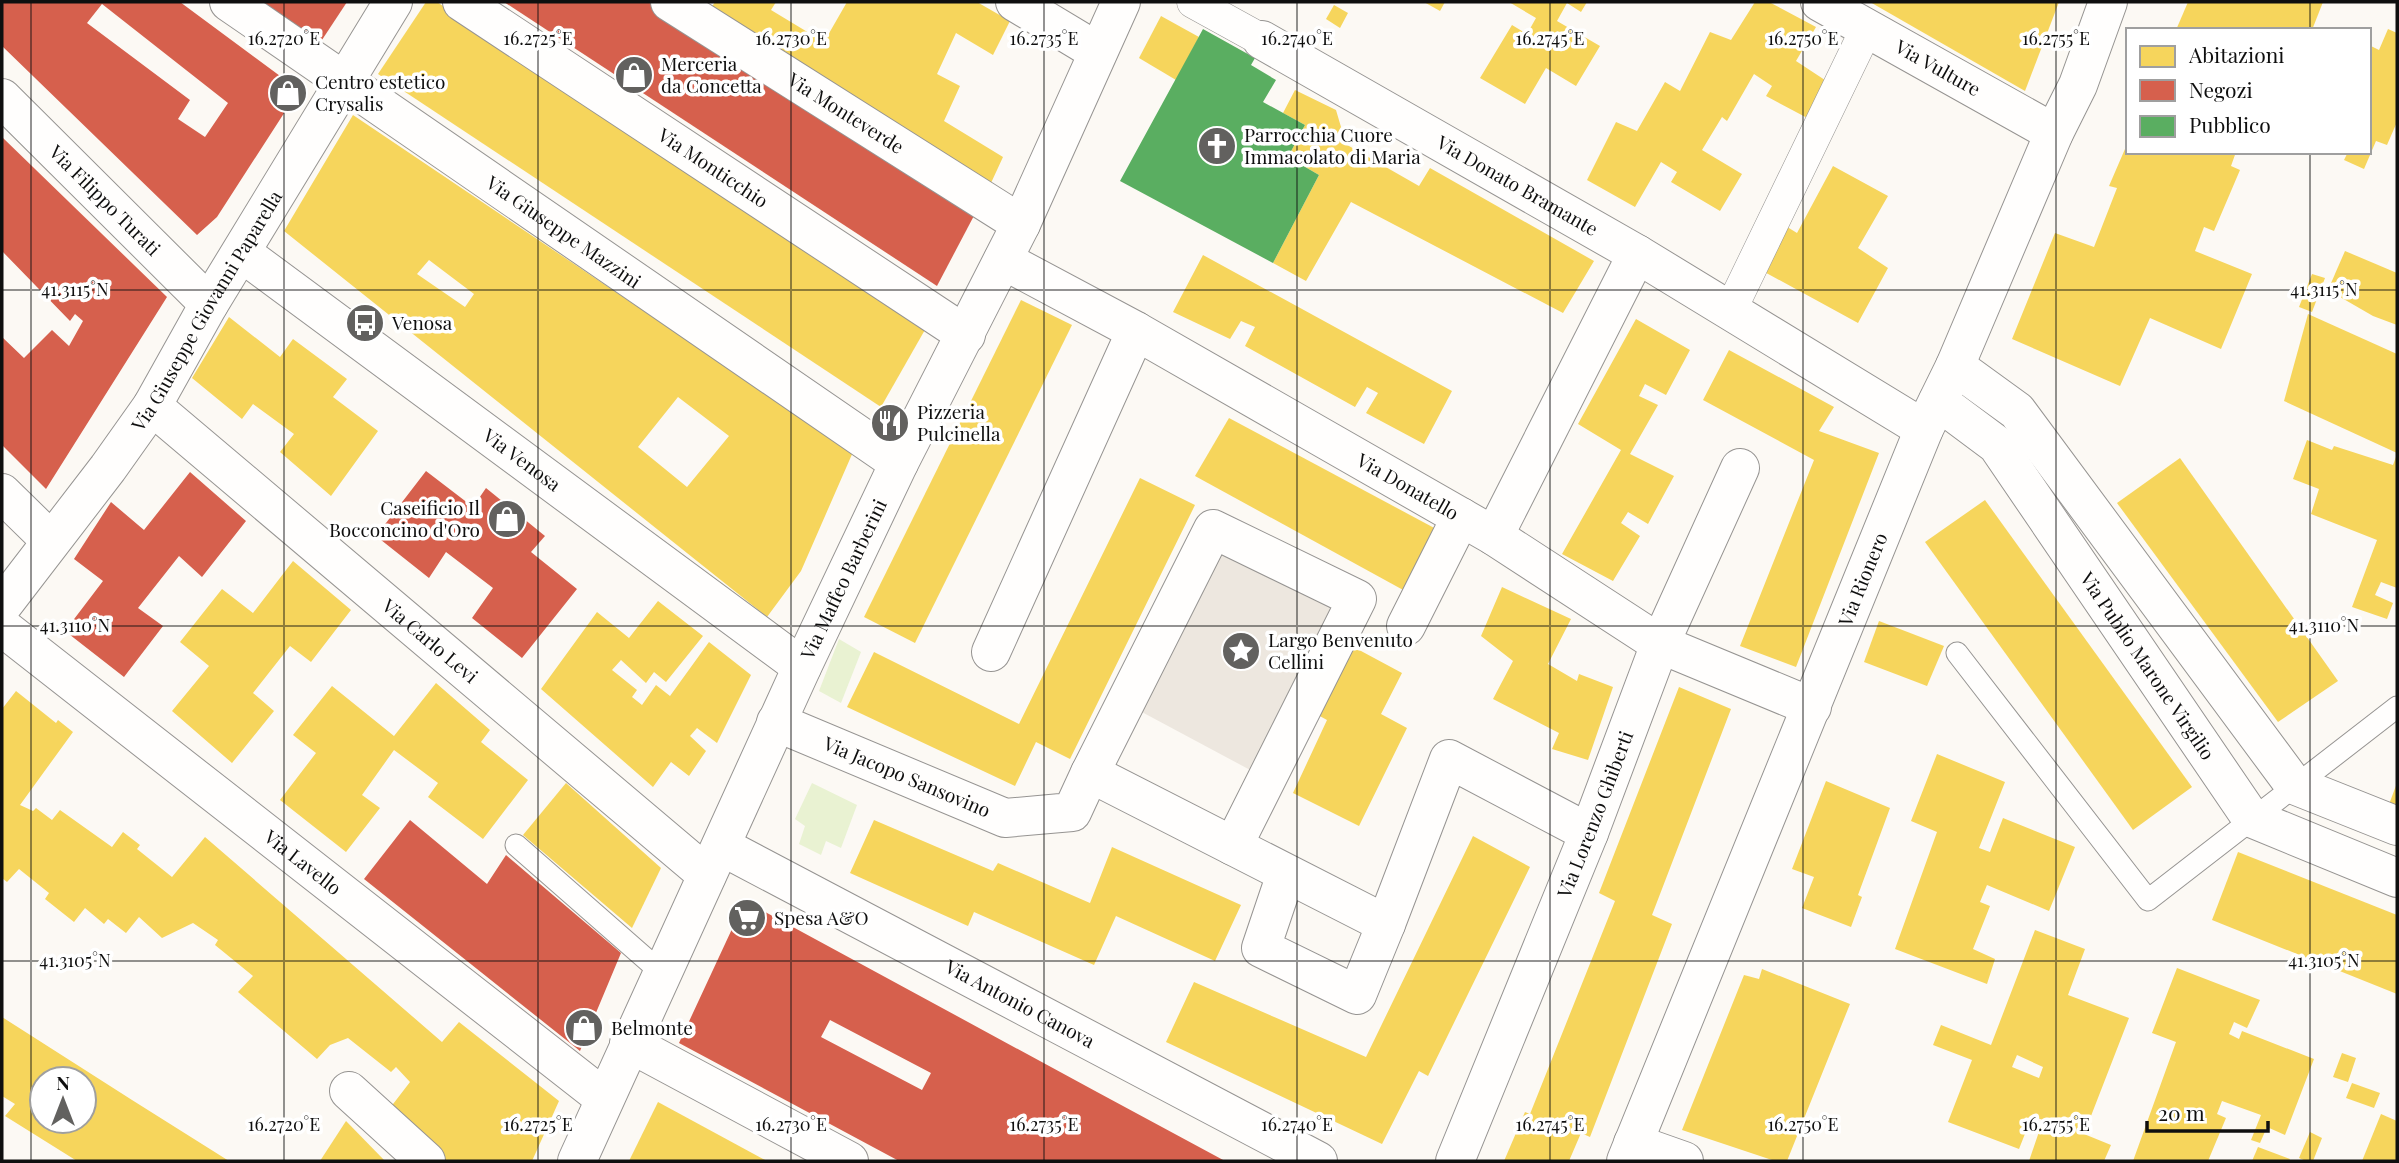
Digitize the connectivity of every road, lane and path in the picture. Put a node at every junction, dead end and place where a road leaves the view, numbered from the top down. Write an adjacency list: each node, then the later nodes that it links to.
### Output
1 (229, 2): 13 (street, Via Giuseppe Mazzini)
2 (393, 2): 13 (street, Via Giuseppe Giovanni Paparella)
3 (462, 2): 23 (street, Via Monticchio)
4 (670, 2): 16 (street, Via Monteverde)
5 (1015, 2): 12 (street)
6 (1121, 2): 12 (street, Via Maffeo Barberini)
7 (1193, 2): 11 (street, Via Donato Bramante)
8 (1820, 2): 10 (street, Via Vulture)
9 (2108, 2): 15 (street, Via Rionero)
10 (1867, 28): 15 (street, Via Vulture); 21 (street)
11 (1262, 40): 18 (street, Via Donato Bramante)
12 (1098, 52): 16 (street, Via Maffeo Barberini)
13 (343, 81): 17 (street, Via Giuseppe Giovanni Paparella); 27 (street, Via Giuseppe Mazzini)
14 (2, 98): 20 (street, Via Filippo Turati)
15 (2054, 133): 24 (street, Via Rionero)
16 (1021, 224): 19 (street, Via Maffeo Barberini)
17 (242, 253): 20 (street, Via Giuseppe Giovanni Paparella); 39 (street, Via Venosa)
18 (1637, 254): 21 (street, Via Donato Bramante); 31 (street)
19 (1003, 260): 22 (street, Via Donatello); 23 (street, Via Maffeo Barberini)
20 (209, 304): 25 (street, Via Giuseppe Giovanni Paparella)
21 (1730, 311): 26 (street, Via Donato Bramante)
22 (1136, 331): 30 (street, Via Donatello); 37 (street)
23 (966, 335): 27 (street, Via Maffeo Barberini)
24 (1955, 366): 26 (street, Via Rionero); 44 (street)
25 (152, 406): 32 (street, Via Giuseppe Giovanni Paparella); 50 (street, Via Carlo Levi)
26 (1931, 415): 40 (street, Via Rionero); 45 (street, Via Publio Marone Virgilio)
27 (899, 463): 39 (street, Via Maffeo Barberini)
28 (1740, 468): 36 (street, Via Lorenzo Ghiberti)
29 (2, 493): 32 (street)
30 (1461, 517): 31 (street, Via Donatello); 34 (street)
31 (1494, 536): 36 (street, Via Donatello)
32 (51, 541): 33 (street, Via Giuseppe Giovanni Paparella)
33 (2, 606)
34 (1406, 626)
35 (2, 627): 57 (street, Via Lavello)
36 (1660, 644): 40 (street, Via Donatello); 47 (street, Via Lorenzo Ghiberti)
37 (991, 652)
38 (1957, 653): 45 (lane)
39 (802, 667): 42 (street, Via Maffeo Barberini)
40 (1812, 707): 58 (street, Via Rionero)
41 (2397, 707): 44 (lane)
42 (776, 722): 43 (street, Via Jacopo Sansovino); 50 (street, Via Maffeo Barberini)
43 (1090, 773): 49 (street); 49 (street)
44 (2294, 785): 45 (lane); 46 (street)
45 (2251, 818): 52 (street)
46 (2397, 826)
47 (1589, 833): 53 (street); 63 (street, Via Lorenzo Ghiberti)
48 (516, 845): 54 (lane)
49 (1233, 846): 51 (street)
50 (714, 861): 54 (street, Via Maffeo Barberini); 62 (street, Via Antonio Canova)
51 (1286, 874): 53 (street); 53 (street)
52 (2397, 878)
53 (1386, 924)
54 (662, 973): 55 (street, Via Maffeo Barberini)
55 (629, 1043): 57 (street, Via Maffeo Barberini); 61 (street)
56 (349, 1091): 59 (street)
57 (604, 1098): 60 (street, Via Maffeo Barberini)
58 (1630, 1152): 64 (street)
59 (426, 1161)
60 (577, 1161)
61 (849, 1161)
62 (1318, 1161)
63 (1455, 1161)
64 (1684, 1161)

